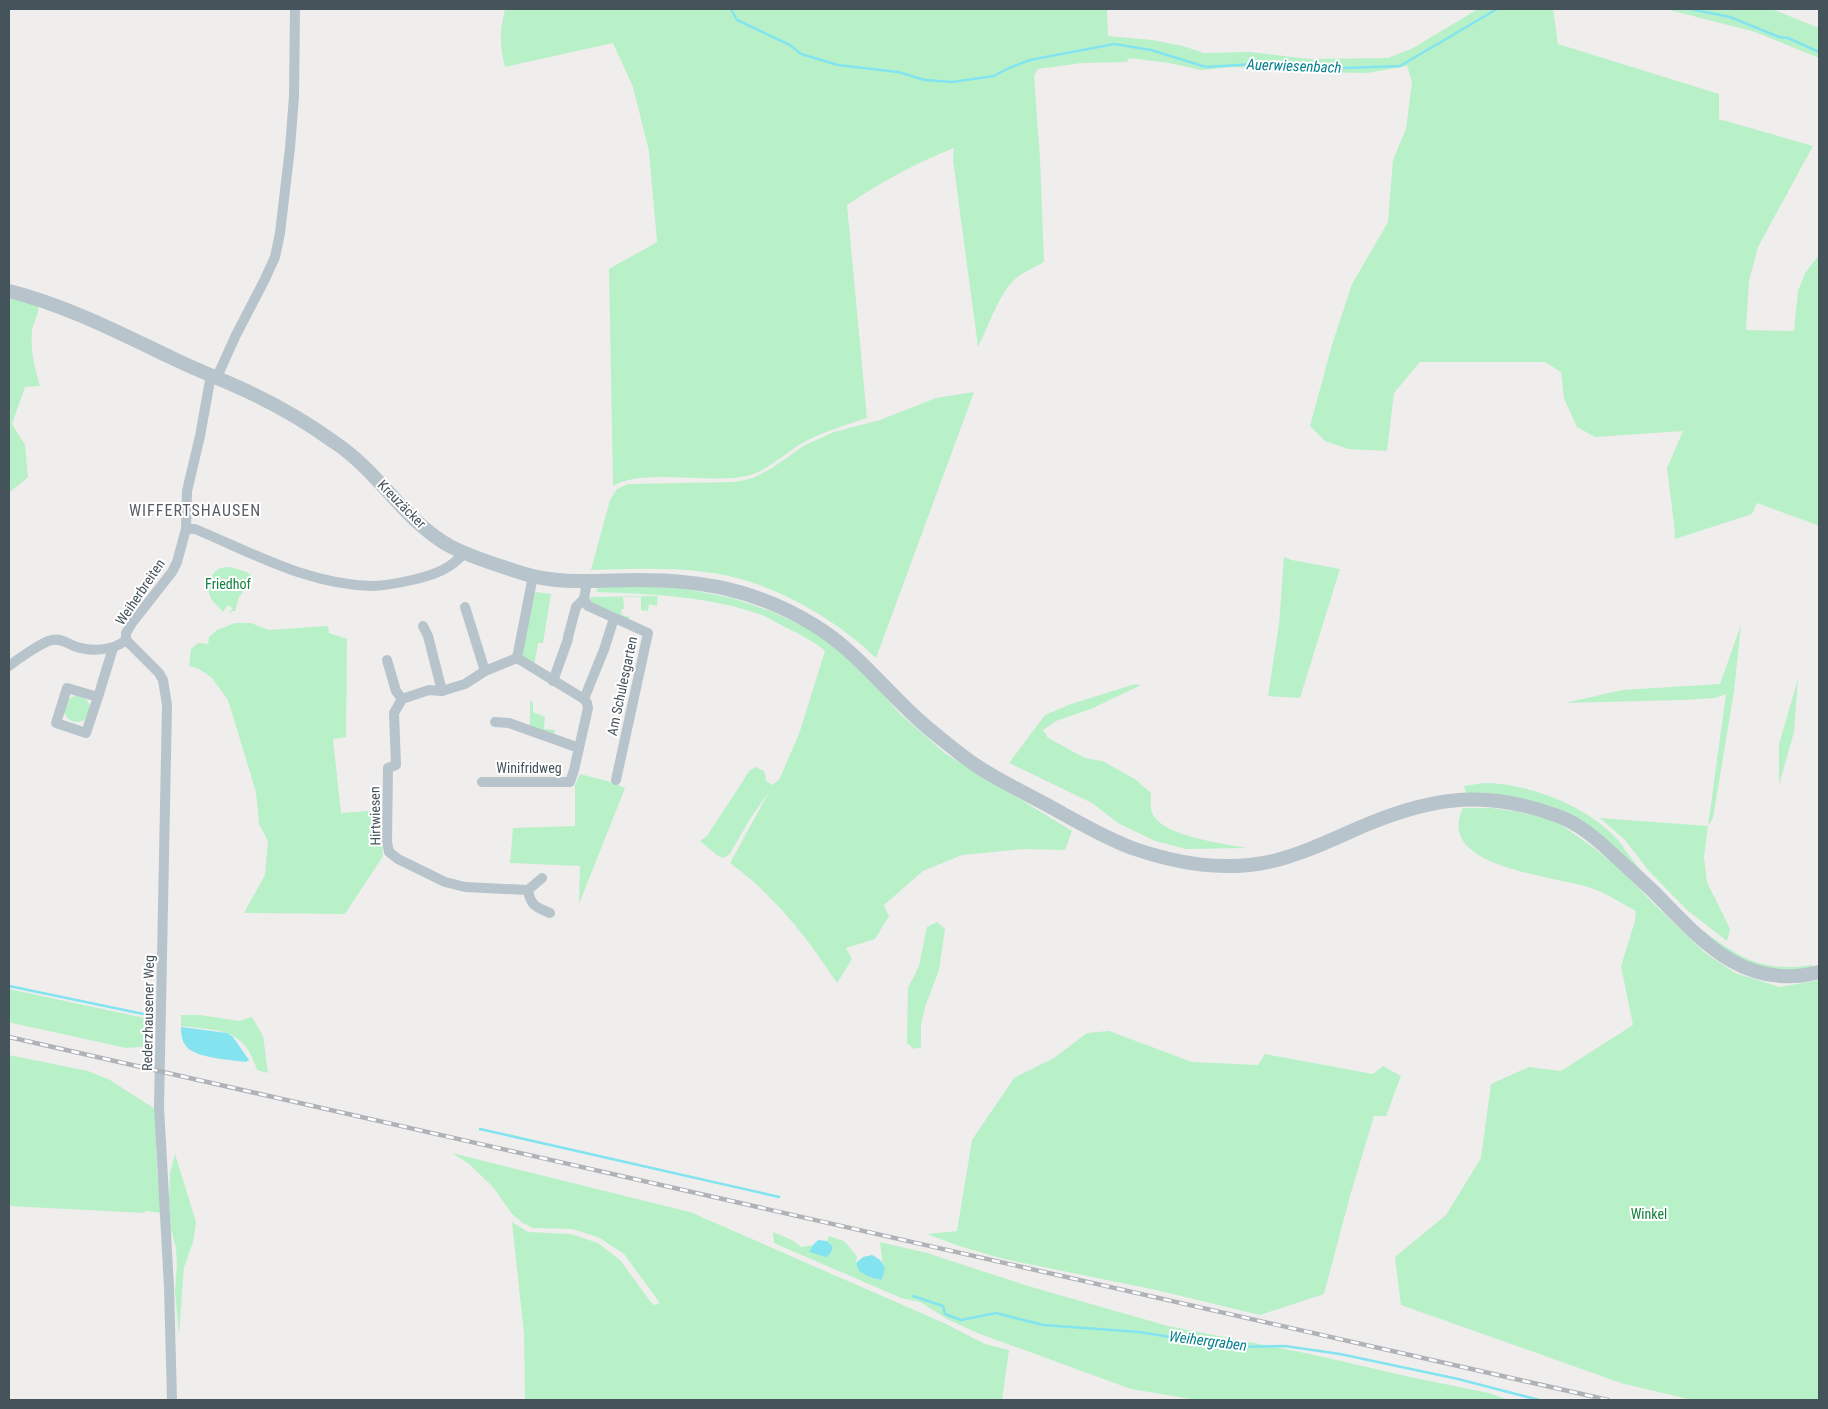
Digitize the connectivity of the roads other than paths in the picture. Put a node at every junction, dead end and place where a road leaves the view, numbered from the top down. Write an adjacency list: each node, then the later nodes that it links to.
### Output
1 (295, 9): 3 (street)
2 (9, 290): 3 (street, Kreuzäcker)
3 (214, 376): 4 (street, Weiherbreiten); 5 (street, Kreuzäcker)
4 (186, 529): 5 (street); 12 (street, Weiherbreiten)
5 (465, 552): 6 (street, Kreuzäcker)
6 (533, 576): 7 (street, Kreuzäcker); 15 (street)
7 (587, 582): 8 (street); 31 (street, Kreuzäcker)
8 (584, 599): 10 (street, Am Schulesgarten); 19 (street)
9 (465, 607): 18 (street)
10 (614, 618): 14 (street, Am Schulesgarten); 26 (street, Am Schulesgarten)
11 (423, 626): 20 (street)
12 (126, 640): 13 (street, Weiherbreiten); 32 (street, Rederzhausener Weg)
13 (113, 648): 17 (street); 21 (street)
14 (603, 651): 23 (street, Winifridweg)
15 (517, 658): 18 (street); 19 (street)
16 (387, 660): 22 (street)
17 (9, 666)
18 (486, 671): 20 (street)
19 (553, 681): 23 (street)
20 (442, 691): 22 (street)
21 (98, 697): 21 (street)
22 (402, 699): 29 (street, Hirtwiesen)
23 (584, 699): 25 (street, Winifridweg)
24 (495, 722): 25 (street, Winifridweg)
25 (580, 748): 27 (street, Winifridweg)
26 (616, 780)
27 (482, 782)
28 (542, 878): 29 (street)
29 (528, 890): 30 (street)
30 (550, 914)
31 (1819, 972)
32 (172, 1400)

